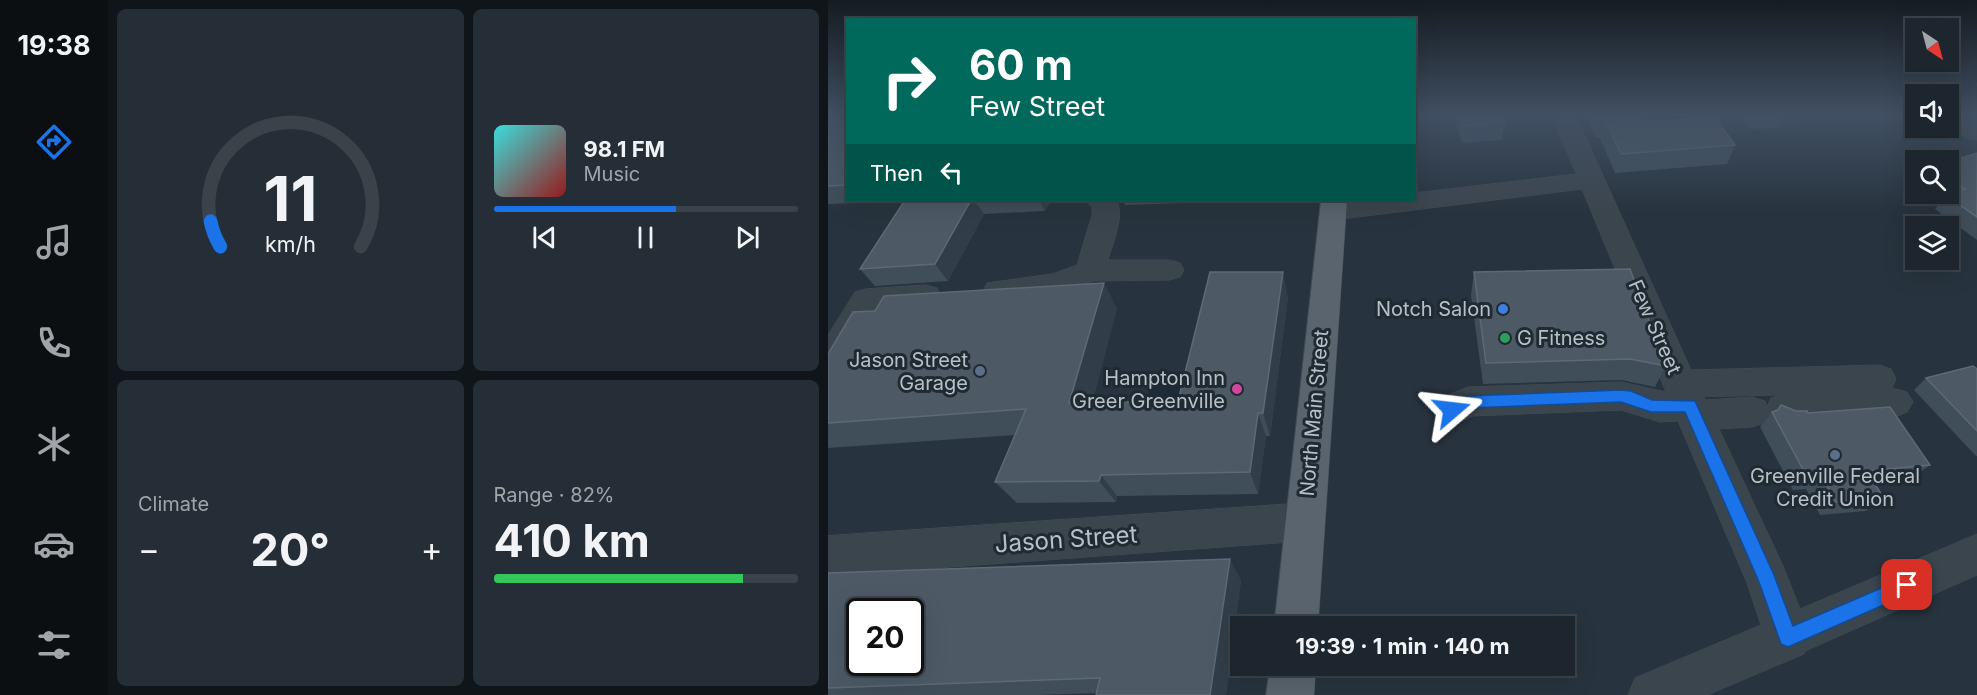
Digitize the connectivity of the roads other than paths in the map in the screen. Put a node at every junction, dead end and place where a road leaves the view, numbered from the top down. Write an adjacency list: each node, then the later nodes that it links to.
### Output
1 (1578, 148): 2 (street, Few Street)
2 (1591, 180): 3 (street); 10 (street, Few Street)
3 (1416, 197)
4 (1101, 201): 8 (street)
5 (1374, 201): 6 (street)
6 (1333, 205): 12 (main road, North Main Street)
7 (1169, 270): 8 (street)
8 (1090, 271): 9 (street)
9 (828, 363)
10 (1688, 402): 10 (street); 11 (street); 16 (street, Few Street)
11 (1452, 410)
12 (1304, 522): 13 (street, Jason Street); 15 (main road, North Main Street)
13 (828, 556)
14 (1973, 561): 16 (street)
15 (1297, 616)
16 (1788, 638): 19 (street)
17 (1292, 676): 18 (main road)
18 (1290, 695)
19 (1652, 695)

